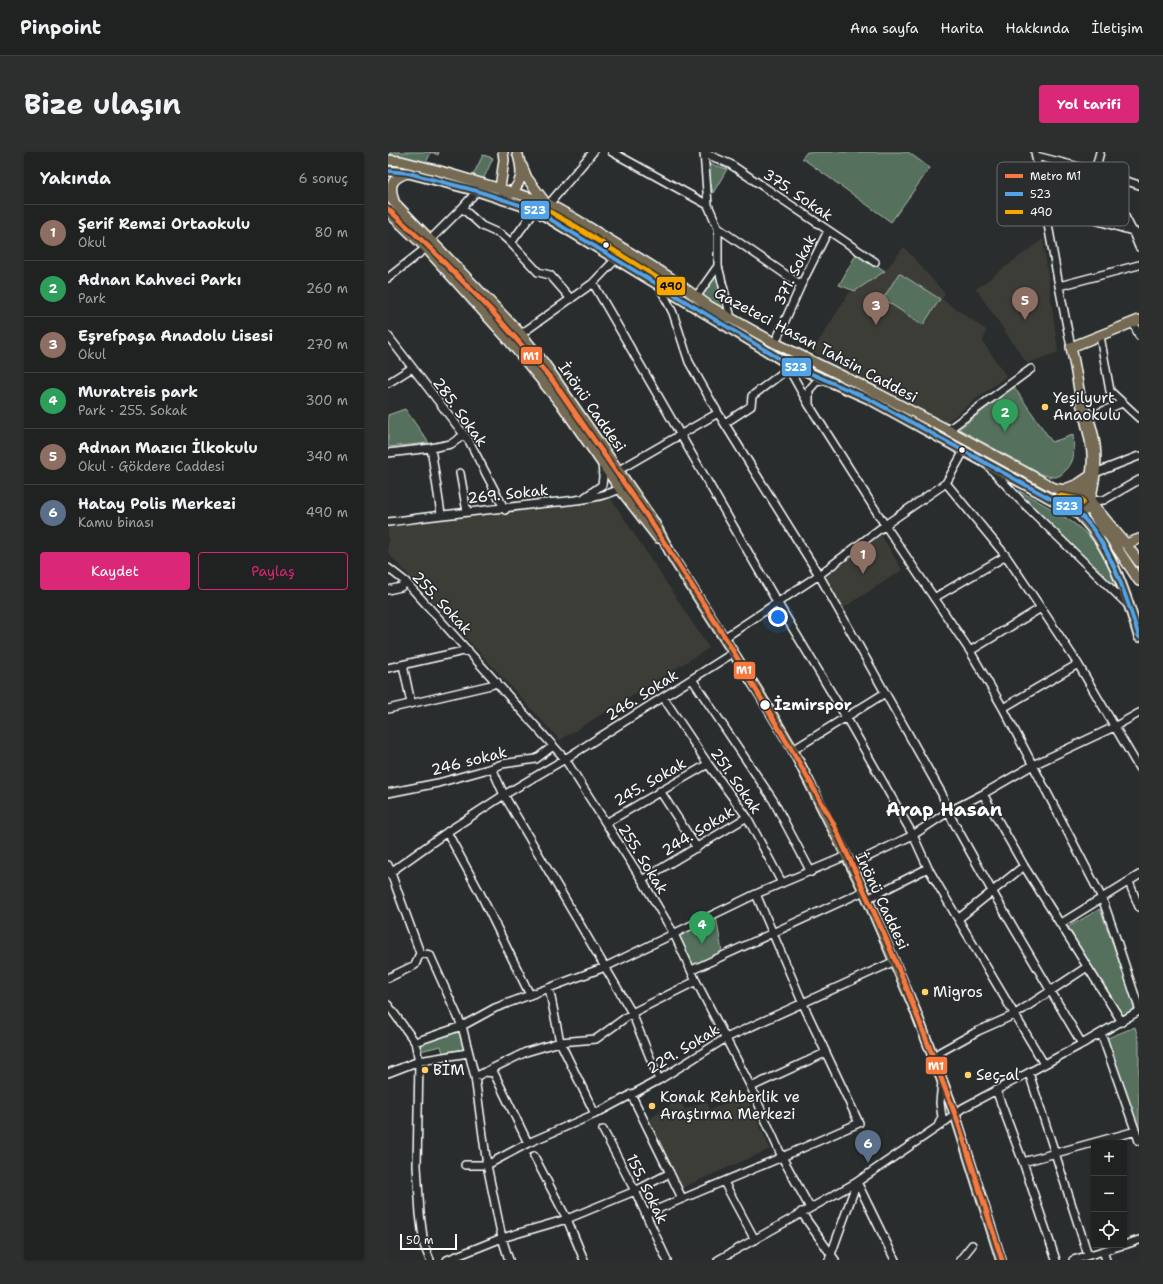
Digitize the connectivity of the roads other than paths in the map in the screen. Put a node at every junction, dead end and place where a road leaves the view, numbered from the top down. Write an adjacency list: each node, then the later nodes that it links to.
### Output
1 (503, 152): 15 (main road)
2 (517, 152): 11 (main road)
3 (594, 152): 21 (street)
4 (612, 152): 22 (street)
5 (1100, 152): 10 (street)
6 (704, 153): 22 (street); 30 (street, 375. Sokak)
7 (1036, 154): 9 (street)
8 (388, 160): 15 (main road)
9 (1064, 162)
10 (1097, 162)
11 (521, 164): 18 (main road); 21 (main road)
12 (388, 171): 13 (main road, Gazeteci Hasan Tahsin Caddesi)
13 (408, 173): 17 (main road, Gazeteci Hasan Tahsin Caddesi); 19 (main road)
14 (1129, 182): 16 (street)
15 (500, 184): 18 (main road, Gazeteci Hasan Tahsin Caddesi); 20 (main road)
16 (1139, 185)
17 (477, 191): 20 (main road, Gazeteci Hasan Tahsin Caddesi); 23 (street)
18 (513, 192): 20 (main road); 21 (main road, Gazeteci Hasan Tahsin Caddesi)
19 (391, 199): 33 (main road, İnönü Caddesi)
20 (504, 199): 24 (main road, Gazeteci Hasan Tahsin Caddesi)
21 (547, 203): 44 (main road, Gazeteci Hasan Tahsin Caddesi)
22 (708, 205): 29 (street)
23 (462, 208): 32 (street); 33 (street)
24 (535, 210): 32 (street); 35 (main road, Gazeteci Hasan Tahsin Caddesi)
25 (388, 212): 33 (main road, İnönü Caddesi)
26 (1129, 221): 31 (street)
27 (1048, 226): 42 (street)
28 (1115, 226): 31 (street)
29 (718, 228): 38 (street); 41 (street)
30 (828, 231): 36 (street, 375. Sokak); 41 (street, 371. Sokak)
31 (1135, 232): 34 (street)
32 (511, 243): 45 (street)
33 (428, 244): 39 (street); 48 (main road, İnönü Caddesi); 74 (main road, İnönü Caddesi)
34 (1139, 247)
35 (616, 259): 40 (street); 43 (main road, Gazeteci Hasan Tahsin Caddesi)
36 (875, 262)
37 (1139, 265): 42 (street)
38 (718, 266): 44 (street); 46 (street)
39 (388, 278)
40 (593, 283): 45 (street); 68 (street)
41 (801, 285): 52 (street, 371. Sokak)
42 (1059, 286): 53 (street)
43 (660, 287): 54 (main road, Gazeteci Hasan Tahsin Caddesi); 63 (street)
44 (696, 296): 46 (main road, Gazeteci Hasan Tahsin Caddesi)
45 (571, 299): 48 (street)
46 (731, 318): 52 (main road, Gazeteci Hasan Tahsin Caddesi)
47 (1136, 321): 50 (main road); 51 (street)
48 (521, 334): 76 (main road, İnönü Caddesi)
49 (388, 336): 55 (street, 285. Sokak)
50 (1100, 336): 53 (main road); 60 (street)
51 (1139, 336)
52 (775, 343): 67 (main road, Gazeteci Hasan Tahsin Caddesi)
53 (1071, 347): 61 (main road)
54 (785, 362): 58 (main road, Gazeteci Hasan Tahsin Caddesi); 62 (street)
55 (412, 368): 59 (street); 69 (street, 285. Sokak)
56 (1032, 369): 67 (street)
57 (781, 374): 66 (street)
58 (824, 380): 62 (street); 71 (main road, Gazeteci Hasan Tahsin Caddesi)
59 (388, 383)
60 (1122, 403): 64 (street); 65 (street)
61 (1082, 404): 64 (main road); 78 (main road)
62 (809, 405): 92 (street)
63 (718, 413): 66 (street); 68 (street)
64 (1089, 417): 78 (main road)
65 (1139, 418)
66 (725, 423): 101 (street)
67 (948, 430): 83 (main road, Gazeteci Hasan Tahsin Caddesi)
68 (680, 434): 76 (street); 106 (street)
69 (464, 435): 70 (street); 87 (street, 285. Sokak)
70 (431, 448): 72 (street); 90 (street)
71 (964, 451): 75 (main road, Gazeteci Hasan Tahsin Caddesi); 80 (street)
72 (388, 453)
73 (1139, 456): 78 (street)
74 (602, 462): 82 (main road, İnönü Caddesi); 85 (street)
75 (984, 462): 88 (main road, Gazeteci Hasan Tahsin Caddesi); 107 (street)
76 (618, 470): 81 (main road, İnönü Caddesi)
77 (460, 473): 89 (street)
78 (1093, 474): 83 (main road); 84 (main road); 86 (main road)
79 (1139, 480): 86 (street)
80 (946, 483): 92 (street); 97 (street)
81 (629, 484): 82 (street, 269. Sokak); 98 (main road, İnönü Caddesi)
82 (620, 489): 85 (street, 269. Sokak); 98 (main road, İnönü Caddesi)
83 (1061, 490): 84 (main road, Gazeteci Hasan Tahsin Caddesi)
84 (1079, 492): 86 (main road); 88 (main road)
85 (584, 498): 87 (street, 269. Sokak)
86 (1090, 501): 88 (main road); 94 (main road); 96 (main road)
87 (505, 509): 89 (street, 269. Sokak)
88 (1073, 510): 93 (main road, Gazeteci Hasan Tahsin Caddesi)
89 (466, 512): 90 (street, 269. Sokak)
90 (441, 514): 91 (street, 269. Sokak)
91 (388, 522)
92 (885, 525): 101 (street); 105 (street)
93 (1092, 529): 94 (main road); 107 (main road, Gazeteci Hasan Tahsin Caddesi)
94 (1109, 536): 96 (main road); 102 (main road)
95 (1139, 539): 96 (main road)
96 (1126, 544): 99 (main road)
97 (1006, 556): 105 (street); 108 (street)
98 (673, 558): 110 (main road, İnönü Caddesi)
99 (1139, 562)
100 (388, 568): 103 (street, 255. Sokak)
101 (819, 575): 106 (street); 119 (street)
102 (1139, 581)
103 (406, 582): 104 (street); 111 (street, 255. Sokak)
104 (388, 590)
105 (934, 598): 112 (street)
106 (778, 602): 110 (street); 125 (street)
107 (1130, 606): 109 (main road, Gazeteci Hasan Tahsin Caddesi)
108 (1041, 608): 112 (street); 114 (street)
109 (1139, 637)
110 (724, 638): 113 (main road, İnönü Caddesi)
111 (468, 650): 115 (street); 118 (street, 255. Sokak)
112 (970, 651): 122 (street)
113 (733, 653): 117 (street, 246. Sokak); 128 (main road, İnönü Caddesi)
114 (1078, 664): 122 (street); 126 (street)
115 (404, 665): 116 (street); 121 (street)
116 (388, 668)
117 (692, 679): 120 (street, 246. Sokak); 149 (street)
118 (496, 682): 121 (street); 127 (street, 255. Sokak)
119 (885, 693): 125 (street); 138 (street)
120 (663, 697): 129 (street, 246. Sokak); 130 (street, 251. Sokak)
121 (411, 703): 123 (street)
122 (1003, 708): 131 (street)
123 (388, 709)
124 (1139, 713): 126 (street)
125 (846, 717): 128 (street); 142 (street)
126 (1114, 727): 131 (street); 133 (street)
127 (553, 746): 129 (street, 255. Sokak); 132 (street, 246 sokak)
128 (793, 750): 144 (main road, İnönü Caddesi)
129 (565, 759): 137 (street, 246. Sokak); 140 (street, 255. Sokak)
130 (708, 764): 134 (street, 245. Sokak); 139 (street, 251. Sokak)
131 (1033, 765): 136 (street); 157 (street)
132 (492, 768): 135 (street, 246 sokak); 137 (street)
133 (1139, 768)
134 (660, 791): 140 (street, 245. Sokak); 143 (street)
135 (388, 792)
136 (983, 794): 138 (street); 146 (street)
137 (504, 795): 141 (street, 246. Sokak); 165 (street)
138 (948, 812): 142 (street); 154 (street)
139 (747, 817): 143 (street, 244. Sokak); 153 (street, 251. Sokak)
140 (606, 824): 151 (street, 255. Sokak)
141 (447, 832): 148 (street, 246. Sokak); 172 (street)
142 (913, 835): 145 (street); 147 (street)
143 (697, 848): 151 (street, 244. Sokak)
144 (846, 856): 145 (main road, İnönü Caddesi); 149 (street)
145 (851, 865): 156 (main road, İnönü Caddesi)
146 (1024, 866): 154 (street); 160 (street)
147 (928, 868): 156 (street); 159 (street)
148 (389, 870): 163 (street)
149 (811, 872): 153 (street)
150 (1139, 875): 152 (street)
151 (642, 880): 162 (street, 255. Sokak)
152 (1129, 882): 157 (street); 158 (street)
153 (782, 883): 155 (street)
154 (992, 891): 159 (street); 171 (street)
155 (756, 894): 161 (street); 162 (street)
156 (865, 895): 161 (street); 164 (main road, İnönü Caddesi)
157 (1102, 898): 160 (street); 175 (street)
158 (1139, 907)
159 (958, 919): 178 (street)
160 (1060, 924): 166 (street)
161 (773, 932): 167 (street); 173 (street)
162 (674, 934): 165 (street); 167 (street, 255. Sokak)
163 (420, 953): 168 (street); 180 (street)
164 (895, 961): 173 (street, 229. Sokak); 188 (main road, İnönü Caddesi)
165 (605, 967): 170 (street); 177 (street)
166 (1087, 968): 171 (street); 179 (street)
167 (692, 970): 169 (street, 255. Sokak)
168 (388, 978)
169 (696, 981): 177 (street); 182 (street, 255. Sokak)
170 (549, 988): 172 (street); 184 (street)
171 (1050, 991): 178 (street); 185 (street)
172 (530, 995): 180 (street)
173 (803, 1004): 182 (street, 229. Sokak); 187 (street)
174 (388, 1005): 183 (street)
175 (1139, 1008)
176 (1139, 1011): 179 (street)
177 (632, 1013): 184 (street); 195 (street)
178 (1014, 1014): 188 (street); 190 (street)
179 (1122, 1022): 181 (street)
180 (462, 1026): 183 (street); 186 (street)
181 (1101, 1034): 185 (street); 204 (street)
182 (726, 1038): 195 (street, 229. Sokak); 197 (street, 255. Sokak)
183 (415, 1042): 189 (street)
184 (560, 1042): 191 (street); 200 (street)
185 (1082, 1044): 190 (street)
186 (468, 1053): 189 (street); 191 (street); 194 (street)
187 (825, 1053): 197 (street); 209 (street)
188 (933, 1058): 196 (main road, İnönü Caddesi)
189 (419, 1060): 192 (street); 232 (street)
190 (1044, 1064): 193 (street)
191 (483, 1072): 194 (street); 206 (street)
192 (388, 1073)
193 (1029, 1073): 198 (street); 207 (street)
194 (475, 1077): 212 (street)
195 (660, 1080): 199 (street, 229. Sokak)
196 (942, 1080): 201 (main road, İnönü Caddesi); 202 (street)
197 (750, 1087): 209 (street, 255. Sokak)
198 (996, 1090): 201 (street); 210 (street)
199 (631, 1094): 200 (street, 229. Sokak); 213 (street)
200 (595, 1114): 206 (street, 229. Sokak)
201 (955, 1114): 202 (street); 239 (main road, İnönü Caddesi)
202 (937, 1128): 215 (street)
203 (603, 1130): 216 (street, 155. Sokak)
204 (1136, 1131): 205 (street); 207 (street)
205 (1139, 1141)
206 (528, 1143): 212 (street, 229. Sokak)
207 (1055, 1154): 210 (street); 229 (street)
208 (534, 1156): 221 (street)
209 (782, 1157): 214 (street); 218 (street, 255. Sokak)
210 (1023, 1162): 240 (street)
211 (465, 1165): 212 (street)
212 (487, 1165): 222 (street)
213 (670, 1173): 216 (street); 217 (street)
214 (724, 1182): 217 (street); 223 (street)
215 (858, 1182): 218 (street); 230 (street); 231 (street)
216 (635, 1192): 220 (street, 155. Sokak); 221 (street)
217 (682, 1198): 220 (street)
218 (810, 1208): 219 (street)
219 (801, 1212): 223 (street); 230 (street)
220 (646, 1214): 236 (street, 155. Sokak)
221 (567, 1219): 222 (street); 235 (street)
222 (502, 1238): 233 (street); 234 (street)
223 (756, 1240): 237 (street)
224 (1139, 1240): 225 (street)
225 (1127, 1244)
226 (972, 1245): 238 (street)
227 (1113, 1248): 228 (street)
228 (1103, 1251): 229 (street); 242 (street)
229 (1088, 1255): 241 (street)
230 (831, 1259)
231 (894, 1259)
232 (430, 1260)
233 (447, 1260)
234 (509, 1260)
235 (584, 1260)
236 (667, 1260)
237 (718, 1260)
238 (960, 1260)
239 (1001, 1260)
240 (1056, 1260)
241 (1073, 1260)
242 (1106, 1260)

